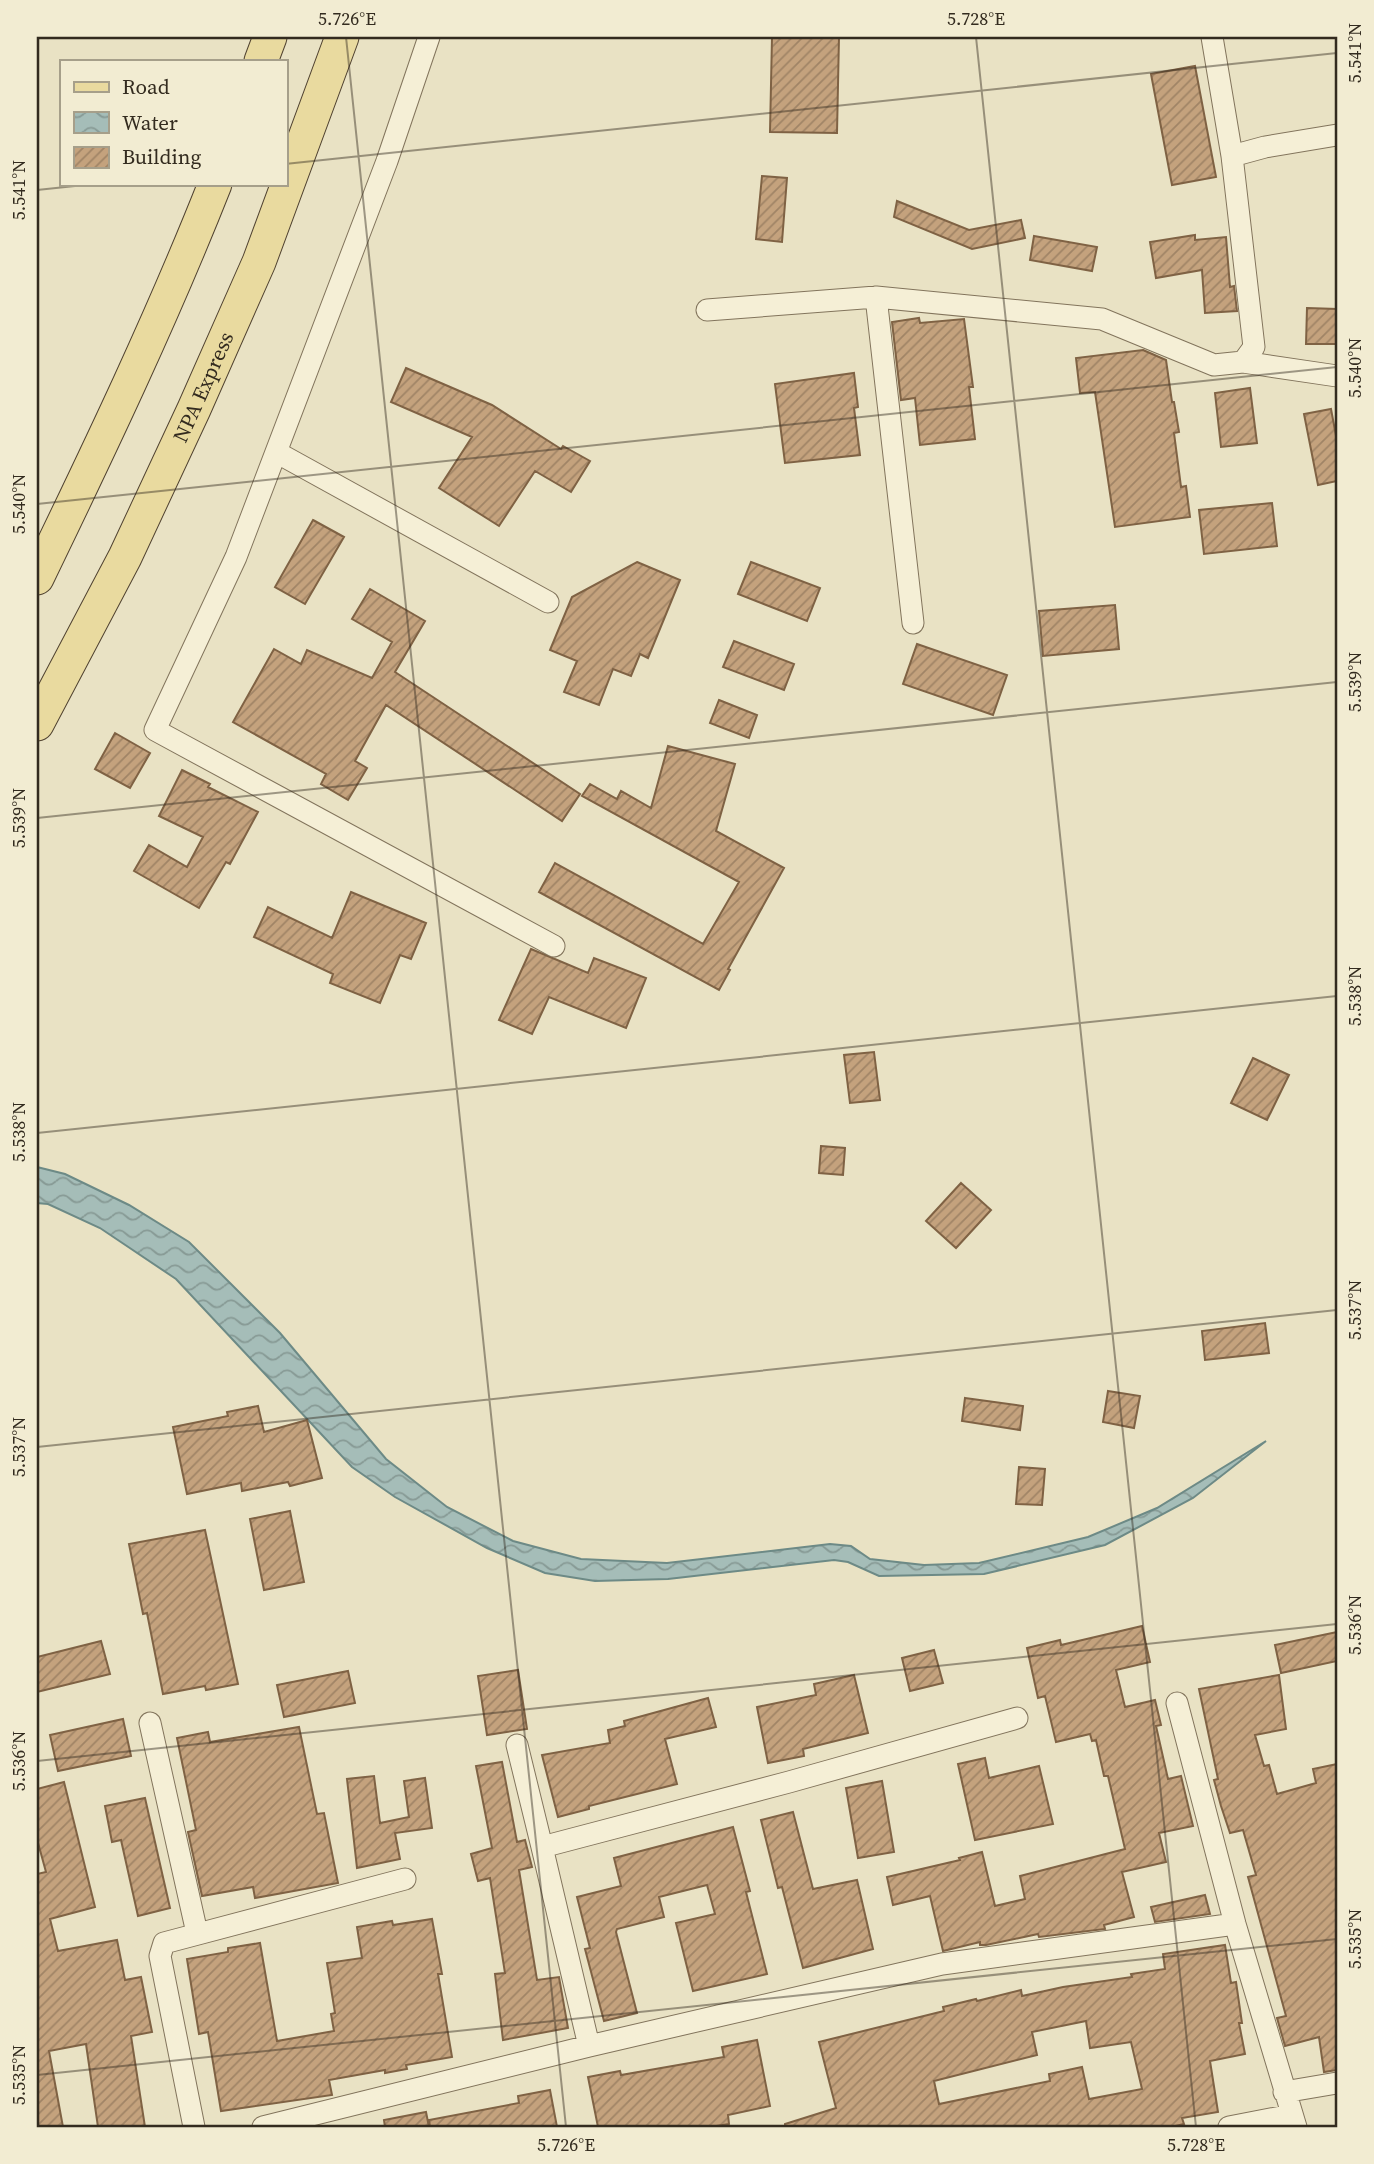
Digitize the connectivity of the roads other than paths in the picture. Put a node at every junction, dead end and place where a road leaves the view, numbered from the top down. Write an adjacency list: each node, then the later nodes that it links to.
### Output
1 (270, 37): 5 (main road)
2 (342, 37): 17 (main road, NPA Express)
3 (429, 37): 13 (street)
4 (1212, 37): 7 (street)
5 (261, 60)
6 (1337, 135): 7 (street)
7 (1232, 156): 11 (street)
8 (214, 186): 14 (main road)
9 (876, 297): 10 (street); 11 (street); 16 (street)
10 (707, 310)
11 (1243, 362): 12 (street)
12 (1337, 376)
13 (276, 452): 15 (street); 18 (street)
14 (37, 578)
15 (548, 602)
16 (913, 624)
17 (37, 724)
18 (554, 946)
19 (1177, 1703): 25 (street)
20 (1017, 1718): 23 (street)
21 (150, 1723): 26 (street)
22 (517, 1745): 23 (street)
23 (542, 1847): 27 (street)
24 (405, 1880): 26 (street)
25 (1235, 1924): 27 (street); 29 (street)
26 (197, 1933): 31 (street)
27 (589, 2046): 32 (street)
28 (1337, 2083): 29 (street)
29 (1284, 2092): 30 (street)
30 (1294, 2121): 33 (street)
31 (194, 2127)
32 (263, 2127)
33 (1228, 2127)

